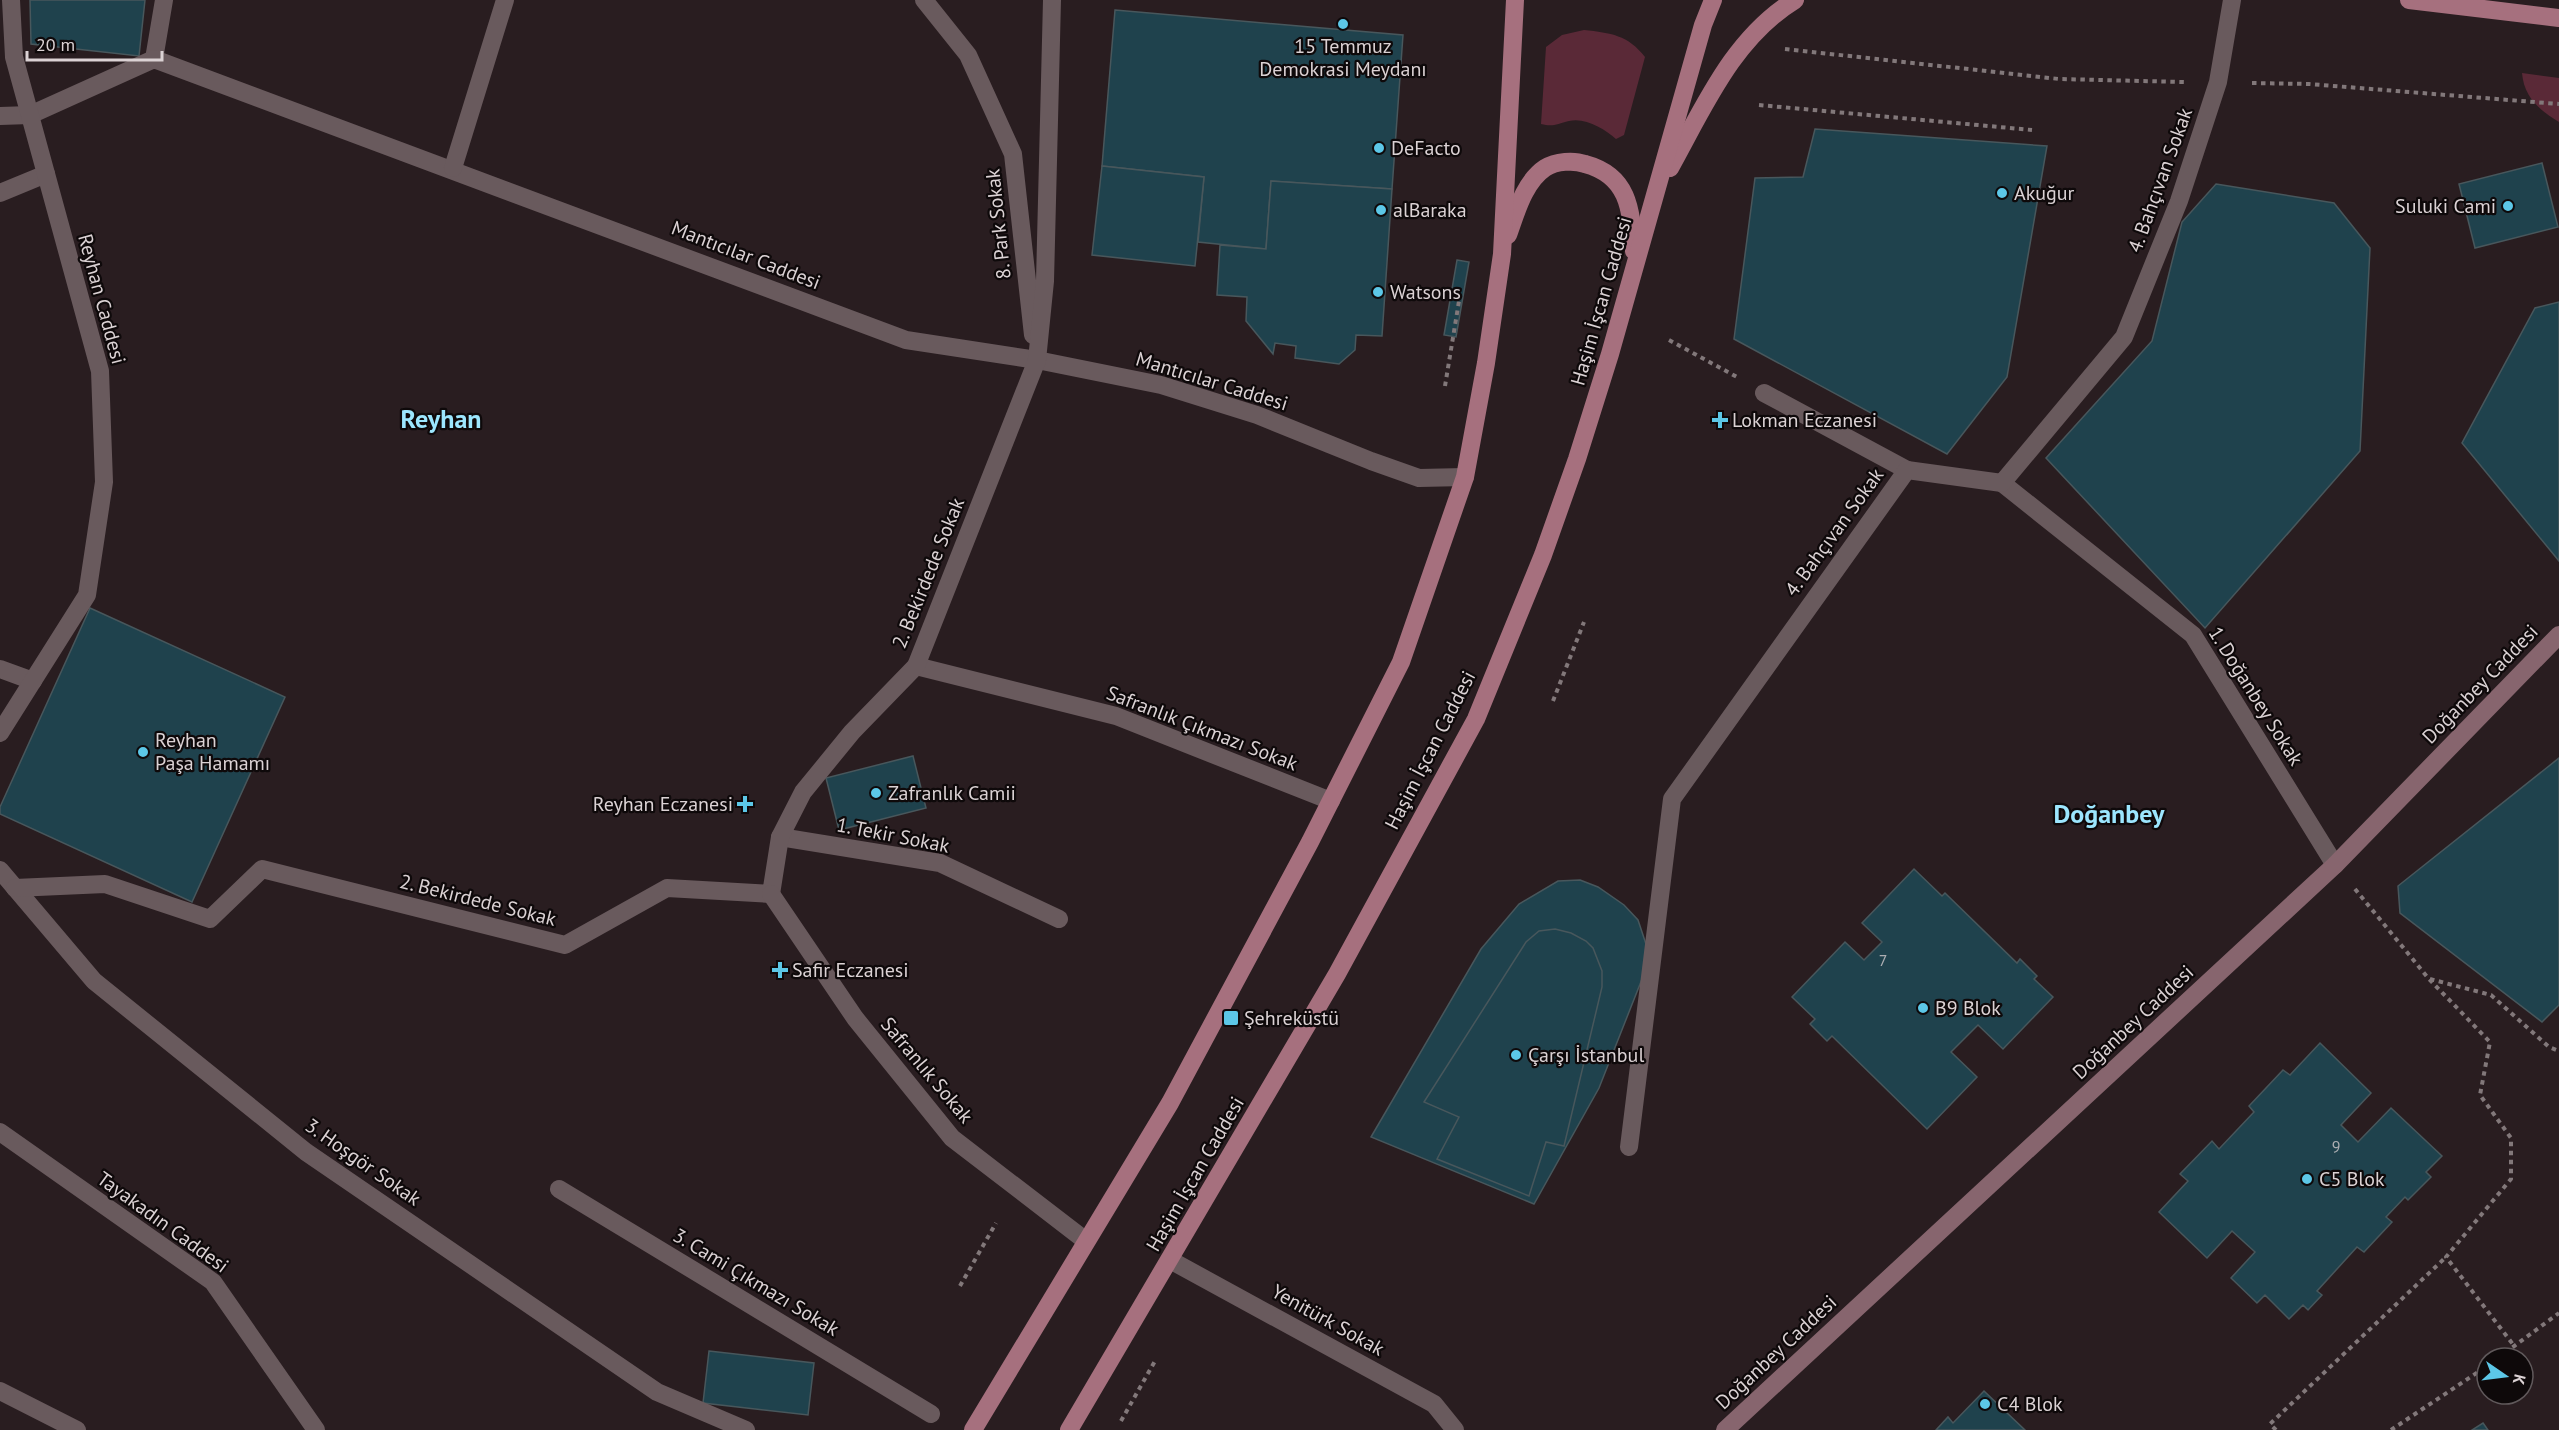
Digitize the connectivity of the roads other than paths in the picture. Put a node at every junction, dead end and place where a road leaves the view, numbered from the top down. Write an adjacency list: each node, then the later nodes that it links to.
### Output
1 (11, 0): 13 (street, Reyhan Caddesi)
2 (164, 0): 12 (street)
3 (505, 0): 15 (street)
4 (924, 0): 21 (street, 8. Park Sokak)
5 (1052, 0): 21 (street, 2. Bekirdede Sokak)
6 (1515, 0): 19 (main road)
7 (1713, 0): 17 (main road, Haşim İşcan Caddesi)
8 (1795, 0): 17 (main road)
9 (2232, 0): 25 (street, 4. Bahçıvan Sokak)
10 (2409, 0): 11 (main road)
11 (2559, 18)
12 (154, 58): 13 (street); 15 (street, Mantıcılar Caddesi)
13 (30, 115): 14 (street); 16 (street, Reyhan Caddesi)
14 (0, 116)
15 (453, 168): 21 (street, Mantıcılar Caddesi)
16 (46, 174): 18 (street); 29 (street, Reyhan Caddesi)
17 (1656, 193): 20 (main road, Haşim İşcan Caddesi)
18 (0, 194)
19 (1502, 254): 20 (main road); 24 (main road)
20 (1635, 262): 42 (main road, Haşim İşcan Caddesi)
21 (1037, 360): 24 (street, Mantıcılar Caddesi); 27 (street, 2. Bekirdede Sokak)
22 (1764, 393): 23 (street)
23 (1907, 470): 25 (street, 4. Bahçıvan Sokak); 39 (street, 4. Bahçıvan Sokak)
24 (1465, 477): 31 (main road)
25 (2002, 483): 33 (street, 1. Doğanbey Sokak)
26 (2559, 635): 33 (street, Doğanbey Caddesi)
27 (916, 666): 31 (street, Safranlık Çıkmazı Sokak); 32 (street, 2. Bekirdede Sokak)
28 (0, 669): 29 (street)
29 (33, 681): 30 (street, Reyhan Caddesi)
30 (0, 733)
31 (1331, 801): 41 (main road)
32 (780, 837): 36 (street, 2. Bekirdede Sokak); 37 (street, 1. Tekir Sokak)
33 (2335, 865): 51 (street, Doğanbey Caddesi)
34 (0, 870): 35 (street, 3. Hoşgör Sokak)
35 (15, 888): 36 (street, 2. Bekirdede Sokak); 47 (street, 3. Hoşgör Sokak)
36 (771, 894): 41 (street, Safranlık Sokak)
37 (1059, 920)
38 (0, 1132): 46 (street, Tayakadın Caddesi)
39 (1629, 1147)
40 (559, 1189): 44 (street, 3. Cami Çıkmazı Sokak)
41 (1086, 1241): 48 (main road)
42 (1170, 1260): 49 (main road, Haşim İşcan Caddesi); 50 (street, Yenitürk Sokak)
43 (0, 1391): 45 (street)
44 (931, 1414)
45 (77, 1430)
46 (316, 1430)
47 (746, 1430)
48 (973, 1430)
49 (1069, 1430)
50 (1455, 1430)
51 (1725, 1430)

